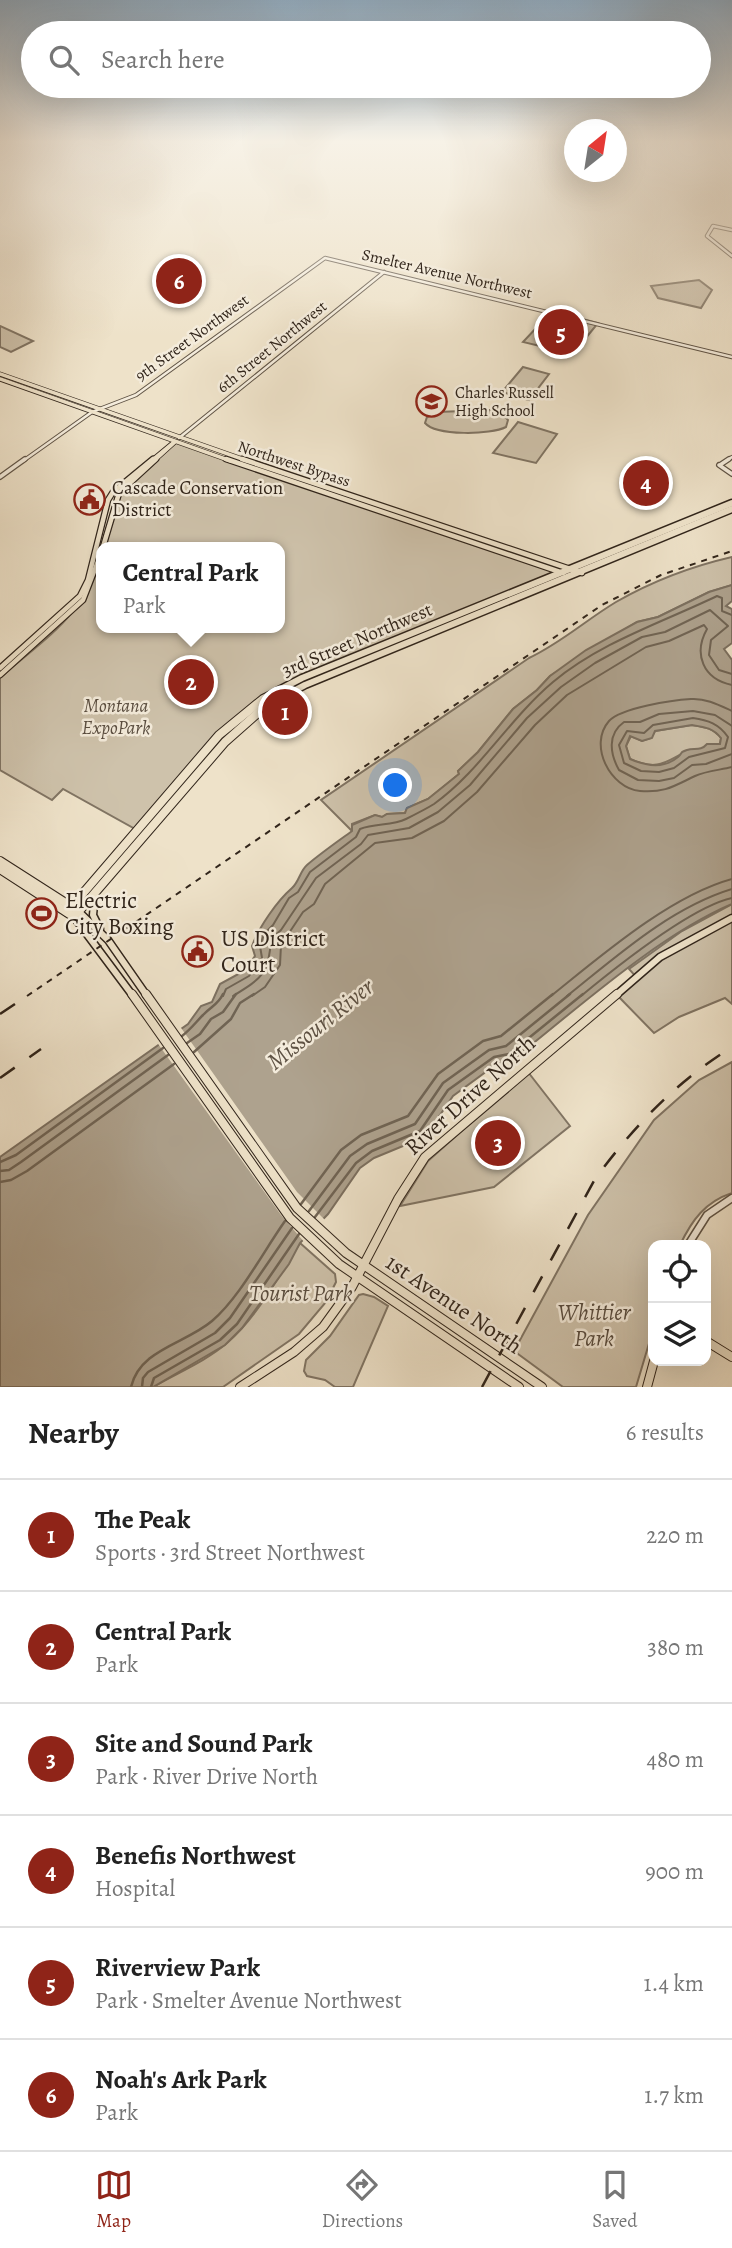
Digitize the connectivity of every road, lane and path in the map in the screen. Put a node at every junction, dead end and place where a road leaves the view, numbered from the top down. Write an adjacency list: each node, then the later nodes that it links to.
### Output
1 (732, 230): 2 (street)
2 (732, 256)
3 (325, 258): 4 (street, Smelter Avenue Northwest); 7 (street, 9th Street Northwest)
4 (384, 272): 5 (street, Smelter Avenue Northwest); 9 (street, 6th Street Northwest)
5 (732, 356)
6 (0, 376): 7 (main road, Northwest Bypass); 8 (main road, Northwest Bypass)
7 (98, 409): 8 (street, 9th Street Northwest); 9 (main road, Northwest Bypass)
8 (92, 412): 9 (main road, Northwest Bypass); 12 (street, 9th Street Northwest)
9 (177, 440): 16 (main road, 6th Street Northwest); 17 (main road, 6th Street Northwest); 20 (main road, Northwest Bypass); 21 (main road, Northwest Bypass)
10 (732, 457): 11 (street)
11 (732, 474)
12 (0, 477)
13 (732, 503): 15 (highway, 3rd Street Northwest)
14 (732, 509): 15 (highway, 3rd Street Northwest)
15 (695, 521): 21 (highway, 3rd Street Northwest); 21 (highway, 3rd Street Northwest)
16 (98, 542)
17 (104, 542)
18 (96, 548): 22 (main road, 6th Street Northwest)
19 (96, 571): 23 (main road, 6th Street Northwest)
20 (561, 572): 21 (highway, 3rd Street Northwest); 27 (highway, 3rd Street Northwest)
21 (572, 573): 26 (highway, 3rd Street Northwest)
22 (0, 668)
23 (0, 676)
24 (0, 861): 27 (highway)
25 (0, 869): 27 (highway)
26 (97, 890): 27 (highway, 3rd Street Northwest); 29 (main road)
27 (73, 912): 29 (main road); 33 (main road, 1st Avenue North)
28 (732, 918): 32 (main road, River Drive North)
29 (101, 931): 32 (main road, 1st Avenue North)
30 (732, 1198): 31 (street)
31 (691, 1240)
32 (363, 1266): 33 (main road, River Drive North); 39 (main road, 1st Avenue North)
33 (357, 1277): 37 (main road, River Drive North); 38 (main road, 1st Avenue North)
34 (711, 1343): 35 (main road)
35 (732, 1357)
36 (653, 1366): 40 (main road)
37 (240, 1387)
38 (519, 1387)
39 (542, 1387)
40 (647, 1387)

